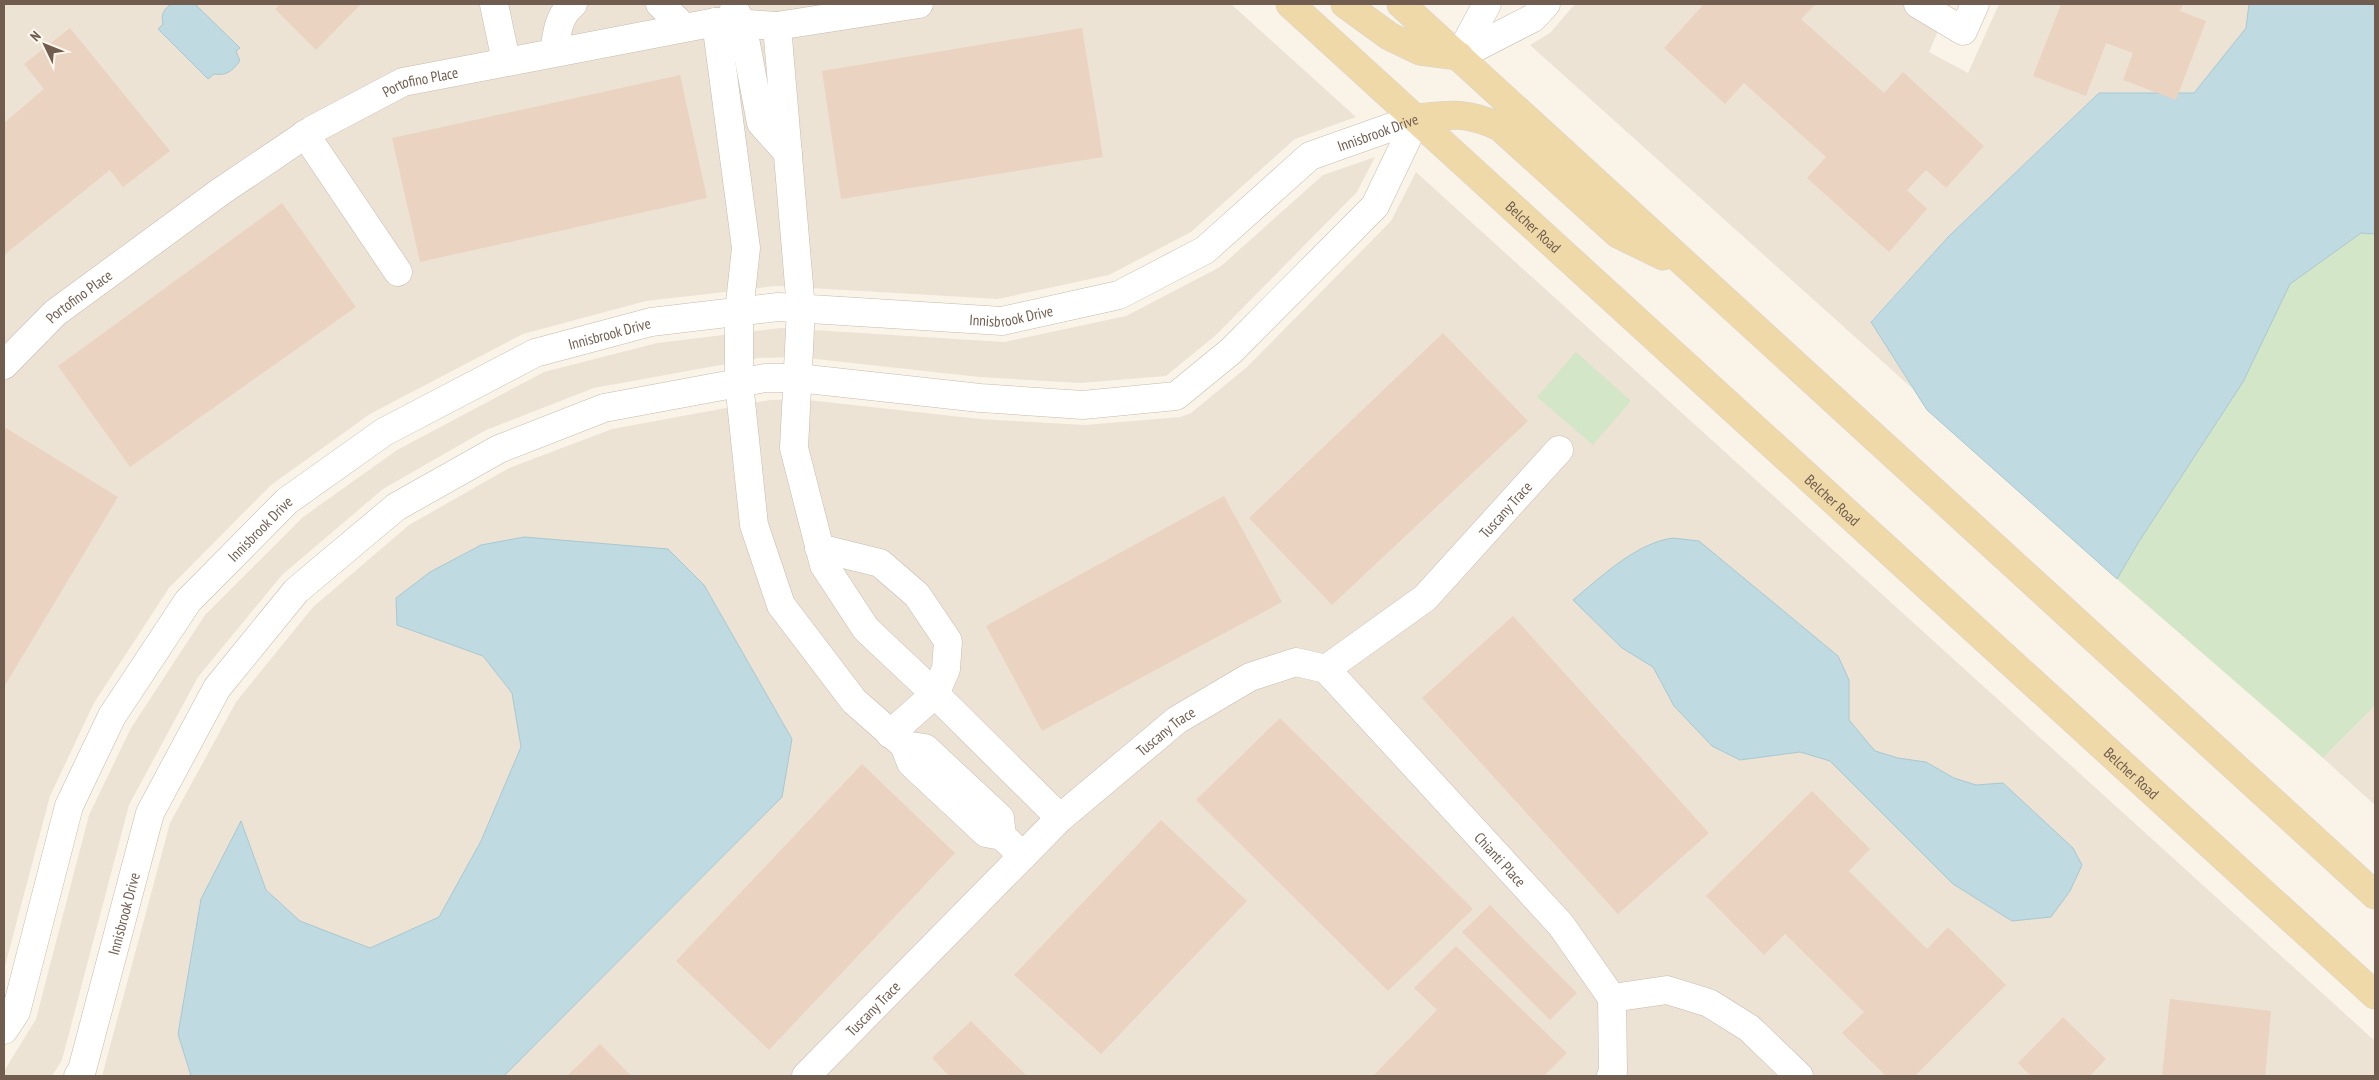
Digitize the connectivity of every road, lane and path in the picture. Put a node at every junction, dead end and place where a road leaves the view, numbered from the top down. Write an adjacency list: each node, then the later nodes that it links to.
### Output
1 (494, 4): 17 (street)
2 (573, 4): 15 (street)
3 (660, 4): 14 (street)
4 (919, 4): 13 (street, Portofino Place)
5 (1290, 4): 18 (main road, Belcher Road)
6 (1345, 4): 16 (main road)
7 (1402, 4): 16 (main road)
8 (1487, 4): 16 (street)
9 (1546, 4): 16 (street)
10 (1918, 4): 11 (street)
11 (1975, 4)
12 (729, 16): 13 (street, Portofino Place); 14 (street, Portofino Place); 19 (street); 20 (street)
13 (777, 26): 22 (street)
14 (684, 27): 15 (street, Portofino Place)
15 (554, 52): 17 (street, Portofino Place)
16 (1459, 56): 23 (main road)
17 (506, 61): 21 (street, Portofino Place)
18 (1417, 118): 23 (main road); 25 (street, Innisbrook Drive); 28 (street, Innisbrook Drive); 38 (main road, Belcher Road)
19 (761, 123): 20 (street); 22 (street)
20 (730, 127): 26 (street)
21 (305, 134): 24 (street); 27 (street, Portofino Place)
22 (788, 153): 25 (street)
23 (1690, 268): 37 (main road)
24 (398, 272)
25 (801, 309): 26 (street, Innisbrook Drive); 28 (street)
26 (739, 312): 29 (street); 40 (street, Innisbrook Drive)
27 (4, 365)
28 (798, 378): 29 (street, Innisbrook Drive); 31 (street)
29 (739, 383): 34 (street); 41 (street, Innisbrook Drive)
30 (1558, 450): 32 (street, Tuscany Trace)
31 (819, 548): 33 (street); 33 (street)
32 (1326, 668): 35 (street, Tuscany Trace); 39 (street, Chianti Place)
33 (935, 694): 34 (street); 35 (street)
34 (897, 740): 36 (street)
35 (1060, 818): 36 (street, Tuscany Trace)
36 (1023, 856): 42 (street, Tuscany Trace)
37 (2375, 895)
38 (2375, 995)
39 (1612, 998): 43 (street); 44 (street)
40 (4, 1030)
41 (78, 1076)
42 (806, 1076)
43 (1611, 1076)
44 (1799, 1076)

